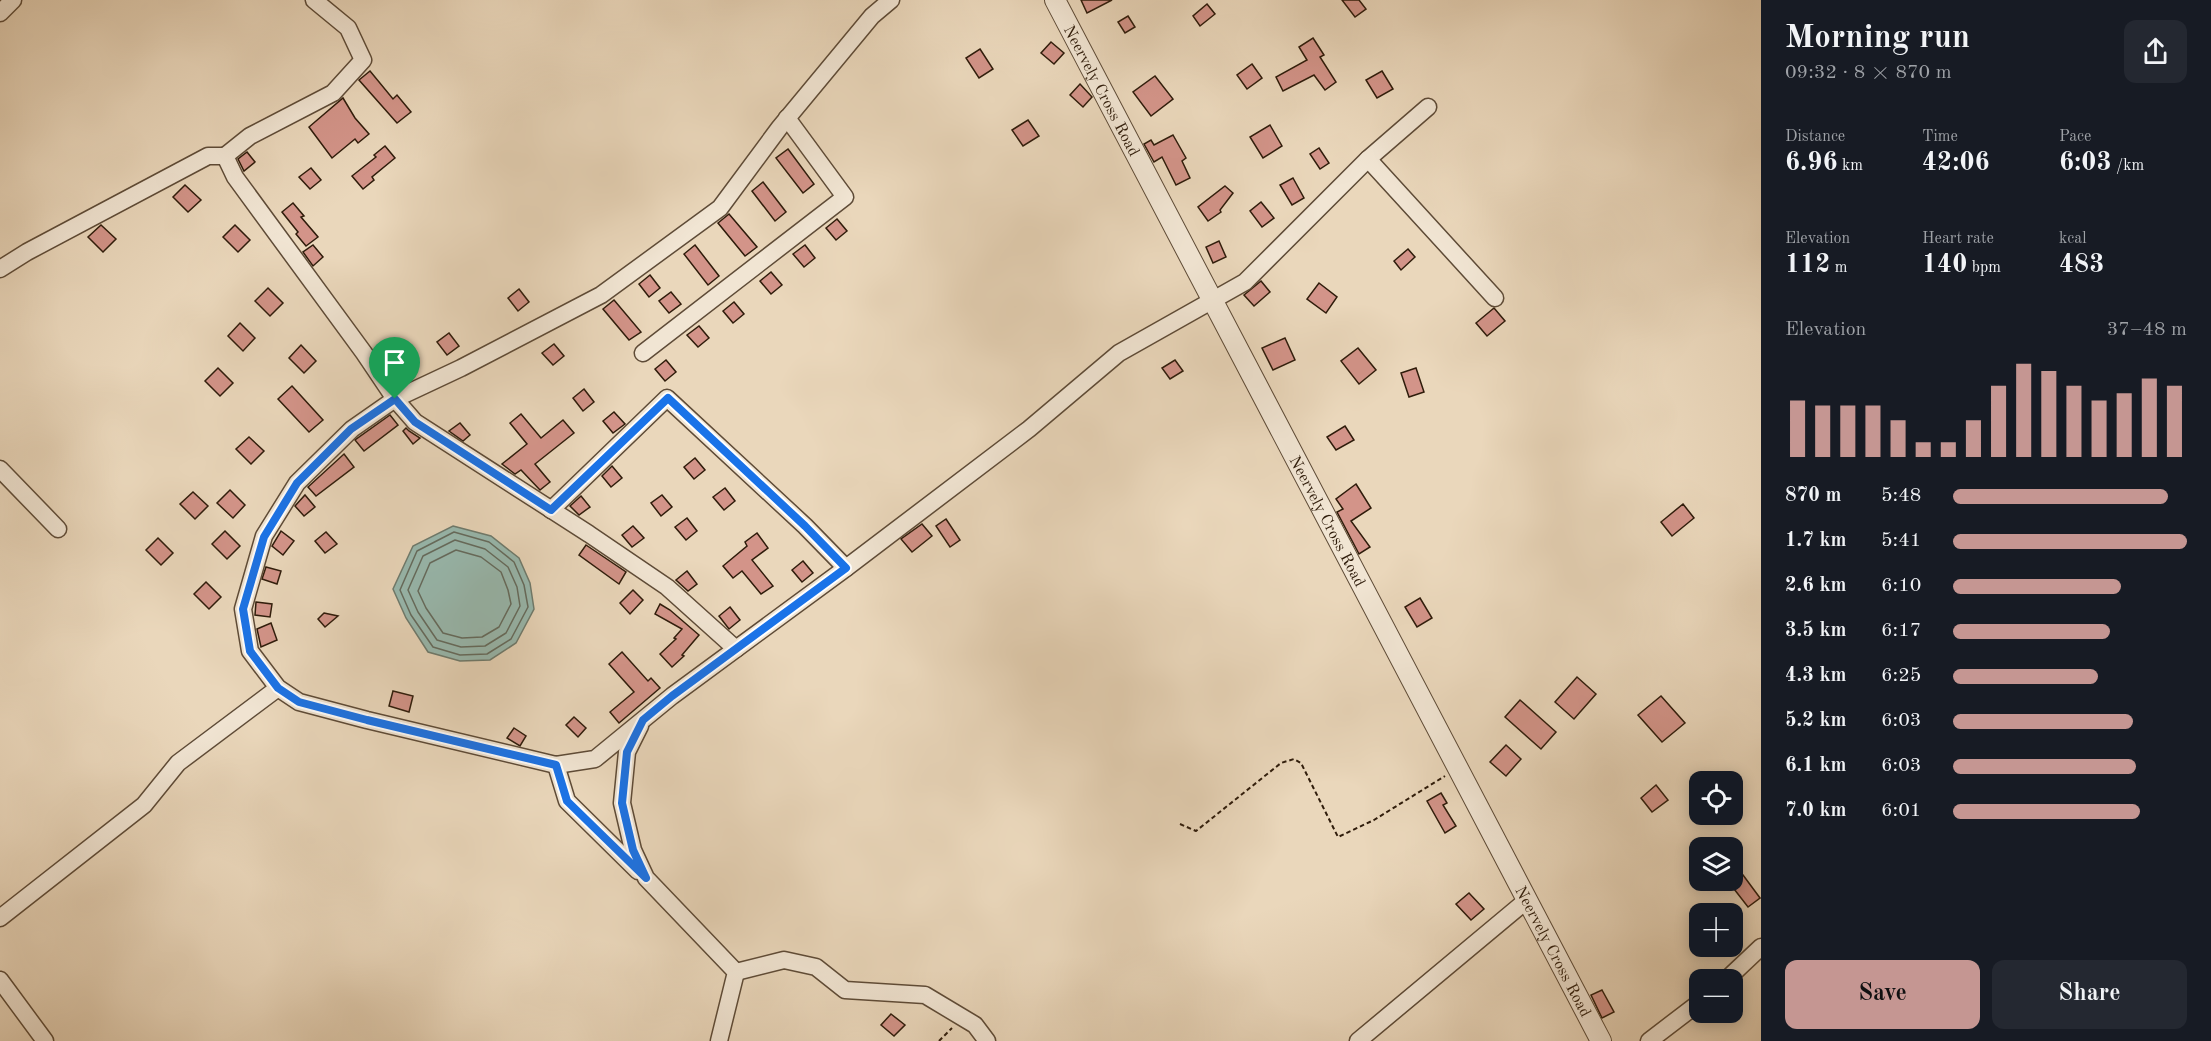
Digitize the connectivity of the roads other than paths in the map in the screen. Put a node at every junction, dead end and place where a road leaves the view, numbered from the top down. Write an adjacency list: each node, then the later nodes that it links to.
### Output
1 (14, 0): 5 (street)
2 (314, 0): 8 (street)
3 (891, 0): 7 (street)
4 (1055, 0): 12 (street, Neervely Cross Road)
5 (0, 13)
6 (1428, 107): 9 (street)
7 (787, 118): 13 (street); 14 (street)
8 (225, 156): 10 (street); 14 (street)
9 (1368, 159): 11 (street); 12 (street)
10 (0, 269)
11 (1496, 298)
12 (1212, 301): 18 (street); 24 (street, Neervely Cross Road)
13 (643, 353)
14 (395, 399): 16 (street); 20 (street)
15 (0, 469): 17 (street)
16 (551, 510): 18 (street); 19 (street)
17 (58, 529)
18 (846, 568): 19 (street)
19 (736, 649): 21 (street)
20 (278, 688): 22 (street); 25 (street)
21 (643, 720): 22 (street); 23 (street)
22 (556, 765): 23 (street)
23 (646, 878): 28 (street)
24 (1527, 900): 34 (street); 35 (street, Neervely Cross Road)
25 (0, 918)
26 (1761, 946): 27 (street)
27 (1737, 969)
28 (736, 972): 32 (street); 33 (street)
29 (0, 980): 31 (street)
30 (1689, 1010): 36 (street)
31 (45, 1041)
32 (719, 1041)
33 (987, 1041)
34 (1358, 1041)
35 (1601, 1041)
36 (1649, 1041)

